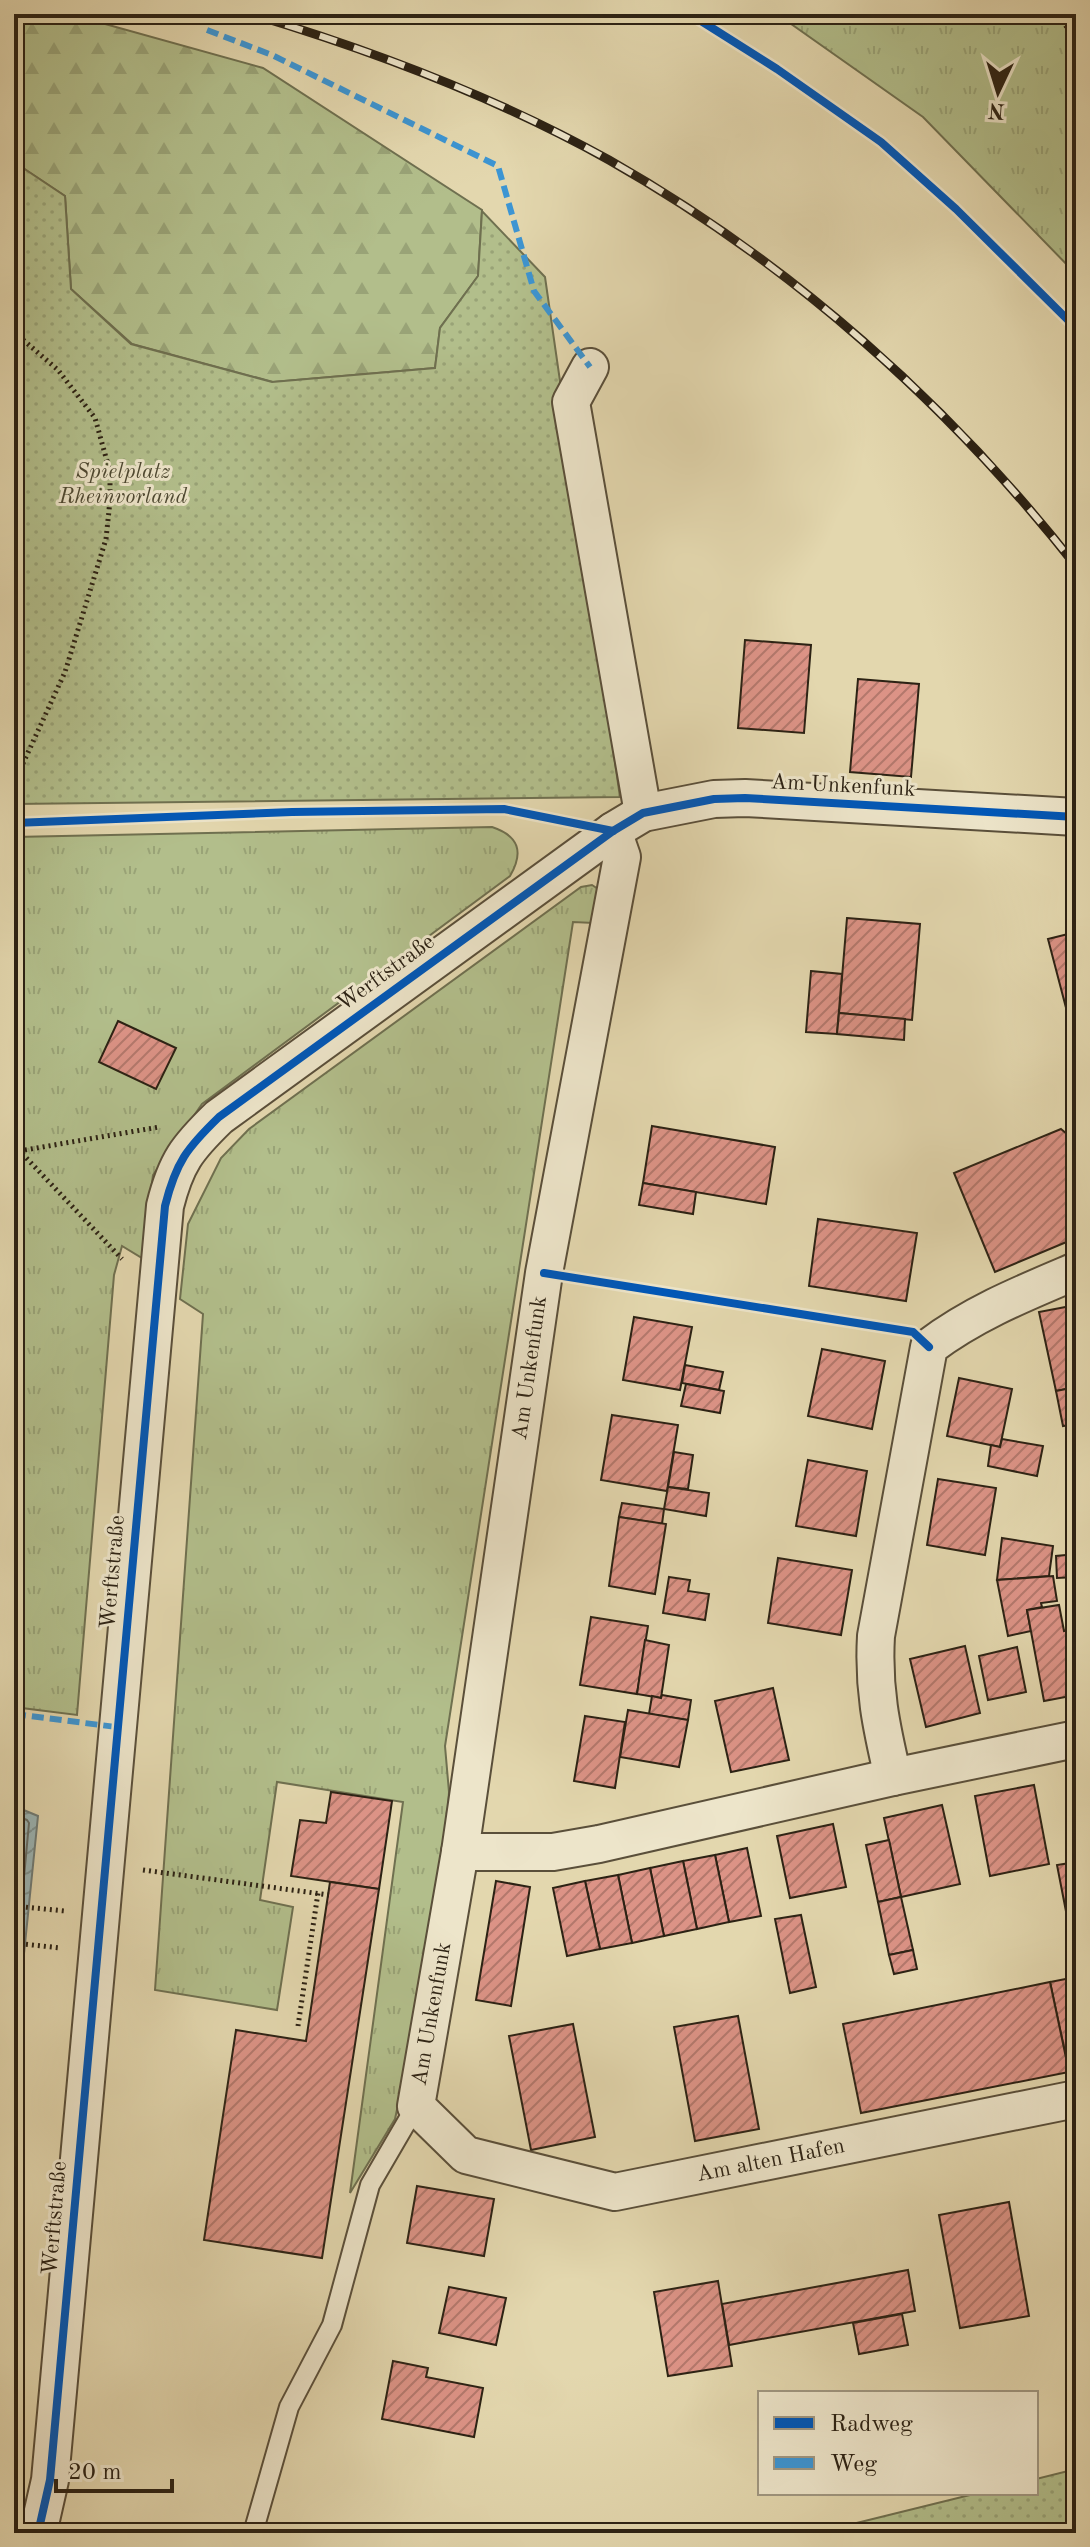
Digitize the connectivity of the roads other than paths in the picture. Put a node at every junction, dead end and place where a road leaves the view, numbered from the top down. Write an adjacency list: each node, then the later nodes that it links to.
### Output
1 (590, 367): 3 (street)
2 (1076, 817): 3 (street, Am Unkenfunk)
3 (628, 822): 7 (street, Am Unkenfunk); 11 (street, Werftstraße)
4 (1076, 1271): 6 (street)
5 (1076, 1739): 6 (street)
6 (893, 1777): 7 (street)
7 (460, 1852): 9 (street, Am Unkenfunk)
8 (1076, 2099): 10 (street, Am alten Hafen)
9 (416, 2106): 10 (street, Am Unkenfunk); 12 (lane)
10 (466, 2155)
11 (38, 2533)
12 (253, 2533)

